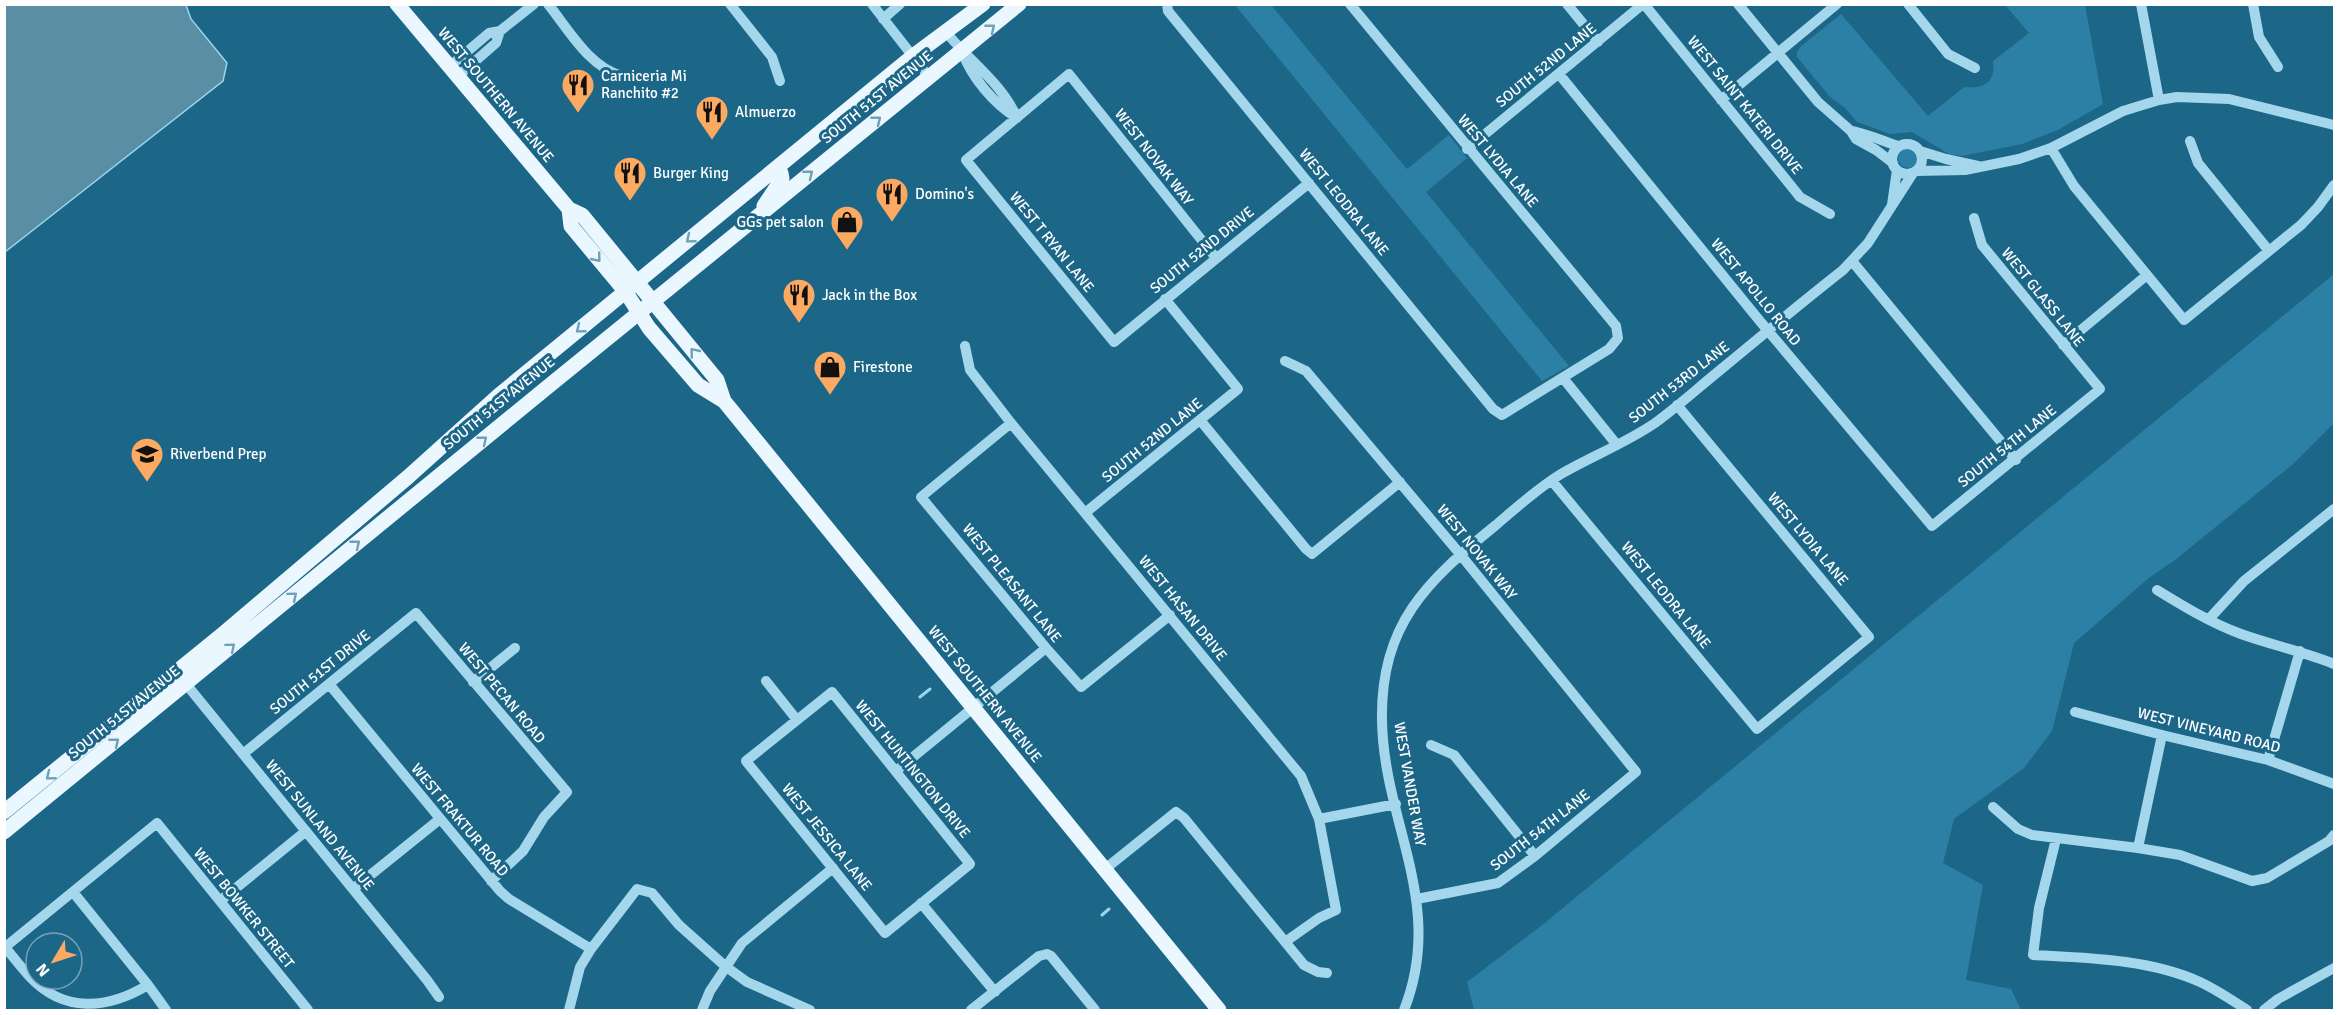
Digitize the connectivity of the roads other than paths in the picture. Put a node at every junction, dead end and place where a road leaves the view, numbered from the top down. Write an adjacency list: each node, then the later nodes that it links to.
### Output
1 (397, 4): 26 (main road, WEST SOUTHERN AVENUE)
2 (534, 4): 26 (street)
3 (548, 4): 28 (street)
4 (730, 4): 30 (street)
5 (872, 4): 18 (street)
6 (900, 4): 18 (street)
7 (982, 4): 19 (main road, SOUTH 51ST AVENUE)
8 (1019, 4): 21 (main road, SOUTH 51ST AVENUE, one-way to 8)
9 (1167, 4): 45 (street, WEST LEODRA LANE)
10 (1350, 4): 39 (street, WEST LYDIA LANE)
11 (1567, 4): 20 (street)
12 (1644, 4): 20 (street, SOUTH 52ND LANE); 31 (street, WEST SAINT KATERI DRIVE)
13 (1738, 4): 22 (street)
14 (1908, 4): 25 (street)
15 (2141, 4): 32 (street)
16 (2253, 4): 24 (street)
17 (1835, 5): 22 (street)
18 (883, 18): 23 (street)
19 (946, 32): 21 (street); 23 (main road, SOUTH 51ST AVENUE)
20 (1598, 42): 27 (street, SOUTH 52ND LANE)
21 (962, 51): 29 (main road, SOUTH 51ST AVENUE); 33 (street)
22 (1777, 53): 31 (street); 35 (street)
23 (913, 56): 29 (street); 43 (main road, SOUTH 51ST AVENUE)
24 (2278, 67)
25 (1975, 68)
26 (453, 72): 55 (main road, WEST SOUTHERN AVENUE)
27 (1559, 74): 39 (street, SOUTH 52ND LANE); 59 (street, WEST APOLLO ROAD)
28 (622, 76)
29 (929, 77): 50 (main road, SOUTH 51ST AVENUE, one-way to 29)
30 (780, 81)
31 (1721, 100): 48 (street, WEST SAINT KATERI DRIVE)
32 (2159, 100): 34 (street); 38 (street)
33 (1017, 118): 52 (street, WEST NOVAK WAY); 60 (street, WEST T RYAN LANE)
34 (2334, 125)
35 (1851, 131): 37 (street); 41 (street)
36 (2190, 141): 51 (street)
37 (1898, 146): 40 (street); 41 (street, SOUTH 53RD LANE)
38 (2051, 148): 42 (street); 54 (street)
39 (1467, 149): 64 (street, WEST LYDIA LANE)
40 (1920, 151): 42 (street); 44 (street, SOUTH 53RD LANE)
41 (1895, 166): 44 (street); 47 (street, SOUTH 53RD LANE)
42 (1978, 166): 44 (street)
43 (776, 169): 50 (main road); 55 (main road, SOUTH 51ST AVENUE, one-way to 55)
44 (1915, 172): 47 (street, SOUTH 53RD LANE)
45 (1309, 183): 52 (street, SOUTH 52ND DRIVE); 64 (street, WEST LEODRA LANE)
46 (2334, 185): 51 (street)
47 (1892, 205): 53 (street, SOUTH 53RD LANE)
48 (1830, 214)
49 (1974, 218): 61 (street, WEST GLASS LANE)
50 (756, 219): 57 (main road, SOUTH 51ST AVENUE)
51 (2269, 251): 54 (street)
52 (1216, 258): 56 (street, SOUTH 52ND DRIVE)
53 (1852, 261): 59 (street, SOUTH 53RD LANE); 71 (street)
54 (2148, 276): 61 (street)
55 (631, 287): 57 (main road, WEST SOUTHERN AVENUE); 58 (main road, WEST SOUTHERN AVENUE); 72 (main road, SOUTH 51ST AVENUE, one-way to 72)
56 (1166, 299): 60 (street, SOUTH 52ND DRIVE); 68 (street, SOUTH 52ND LANE)
57 (652, 301): 58 (main road, SOUTH 51ST AVENUE); 66 (main road, WEST SOUTHERN AVENUE, one-way to 57)
58 (639, 312): 66 (main road, WEST SOUTHERN AVENUE); 75 (main road, SOUTH 51ST AVENUE, one-way to 58)
59 (1768, 331): 67 (street, SOUTH 53RD LANE); 78 (street, WEST APOLLO ROAD)
60 (1114, 342)
61 (2064, 345): 65 (street, WEST GLASS LANE)
62 (965, 346): 69 (street, WEST HASAN DRIVE)
63 (1285, 361): 74 (street, WEST NOVAK WAY)
64 (1563, 378): 70 (street)
65 (2100, 389): 71 (street, SOUTH 54TH LANE)
66 (724, 401): 92 (main road, WEST SOUTHERN AVENUE)
67 (1677, 405): 70 (street, SOUTH 53RD LANE); 95 (street, WEST LYDIA LANE)
68 (1200, 420): 74 (street); 77 (street, SOUTH 52ND LANE)
69 (1011, 423): 77 (street, WEST HASAN DRIVE); 85 (street, WEST PLEASANT LANE)
70 (1617, 445): 73 (street, SOUTH 53RD LANE)
71 (2016, 460): 78 (street, SOUTH 54TH LANE)
72 (408, 477): 75 (main road); 88 (main road, SOUTH 51ST AVENUE)
73 (1552, 480): 79 (street, SOUTH 53RD LANE); 95 (street, WEST LEODRA LANE)
74 (1400, 482): 79 (street, WEST NOVAK WAY)
75 (420, 491): 88 (main road, SOUTH 51ST AVENUE, one-way to 75)
76 (2334, 509): 83 (street)
77 (1085, 513): 82 (street, WEST HASAN DRIVE)
78 (1932, 526)
79 (1460, 554): 101 (street, WEST NOVAK WAY); 103 (street, WEST VANDER WAY)
80 (2157, 590): 83 (street)
81 (416, 614): 90 (street, WEST PECAN ROAD); 91 (street, SOUTH 51ST DRIVE)
82 (1170, 615): 85 (street, WEST PLEASANT LANE); 107 (street, WEST HASAN DRIVE)
83 (2209, 619): 86 (street)
84 (515, 648): 90 (street)
85 (1046, 648): 92 (street)
86 (2300, 651): 87 (street); 99 (street)
87 (2334, 664)
88 (181, 678): 98 (street, WEST SUNLAND AVENUE); 105 (main road, SOUTH 51ST AVENUE, one-way to 105); 109 (main road, SOUTH 51ST AVENUE, one-way to 88)
89 (766, 681): 94 (street)
90 (473, 682): 116 (street, WEST PECAN ROAD)
91 (329, 684): 98 (street, SOUTH 51ST DRIVE); 106 (street, WEST FRAKTUR ROAD)
92 (973, 708): 100 (street); 115 (main road, WEST SOUTHERN AVENUE)
93 (2075, 712): 96 (street, WEST VINEYARD ROAD)
94 (797, 720): 100 (street, WEST HUNTINGTON DRIVE); 114 (street, WEST JESSICA LANE)
95 (1757, 729)
96 (2162, 735): 99 (street, WEST VINEYARD ROAD); 112 (street)
97 (1431, 745): 113 (street)
98 (243, 754): 108 (street, WEST SUNLAND AVENUE)
99 (2268, 760): 102 (street, WEST VINEYARD ROAD)
100 (896, 771): 121 (street, WEST HUNTINGTON DRIVE)
101 (1636, 772): 113 (street, SOUTH 54TH LANE)
102 (2334, 784)
103 (1396, 804): 107 (street); 119 (street, WEST VANDER WAY)
104 (1993, 807): 111 (street)
105 (4, 812)
106 (440, 819): 116 (street, WEST FRAKTUR ROAD); 117 (street)
107 (1319, 819): 122 (street, WEST HASAN DRIVE)
108 (306, 831): 117 (street, WEST SUNLAND AVENUE); 120 (street)
109 (4, 832)
110 (2334, 835): 112 (street)
111 (2056, 839): 112 (street); 140 (street)
112 (2138, 848)
113 (1535, 856): 119 (street, SOUTH 54TH LANE)
114 (833, 868): 121 (street, WEST JESSICA LANE); 125 (street)
115 (1105, 869): 122 (street); 138 (main road, WEST SOUTHERN AVENUE)
116 (491, 880): 124 (street, WEST FRAKTUR ROAD)
117 (353, 889): 130 (street, WEST SUNLAND AVENUE)
118 (73, 892): 120 (street, WEST BOWKER STREET); 123 (street); 128 (street)
119 (1417, 899): 139 (street, WEST VANDER WAY)
120 (220, 901): 132 (street, WEST BOWKER STREET)
121 (921, 903): 129 (street)
122 (1285, 942): 127 (street)
123 (5, 947): 128 (street)
124 (591, 949): 125 (street); 133 (street)
125 (725, 966): 134 (street); 135 (street)
126 (2334, 968): 141 (street)
127 (1327, 973)
128 (148, 984): 131 (street)
129 (995, 992): 136 (street); 137 (street)
130 (439, 997)
131 (166, 1011)
132 (308, 1011)
133 (569, 1011)
134 (702, 1011)
135 (810, 1011)
136 (971, 1011)
137 (1095, 1011)
138 (1219, 1011)
139 (1404, 1011)
140 (2247, 1011)
141 (2264, 1011)

